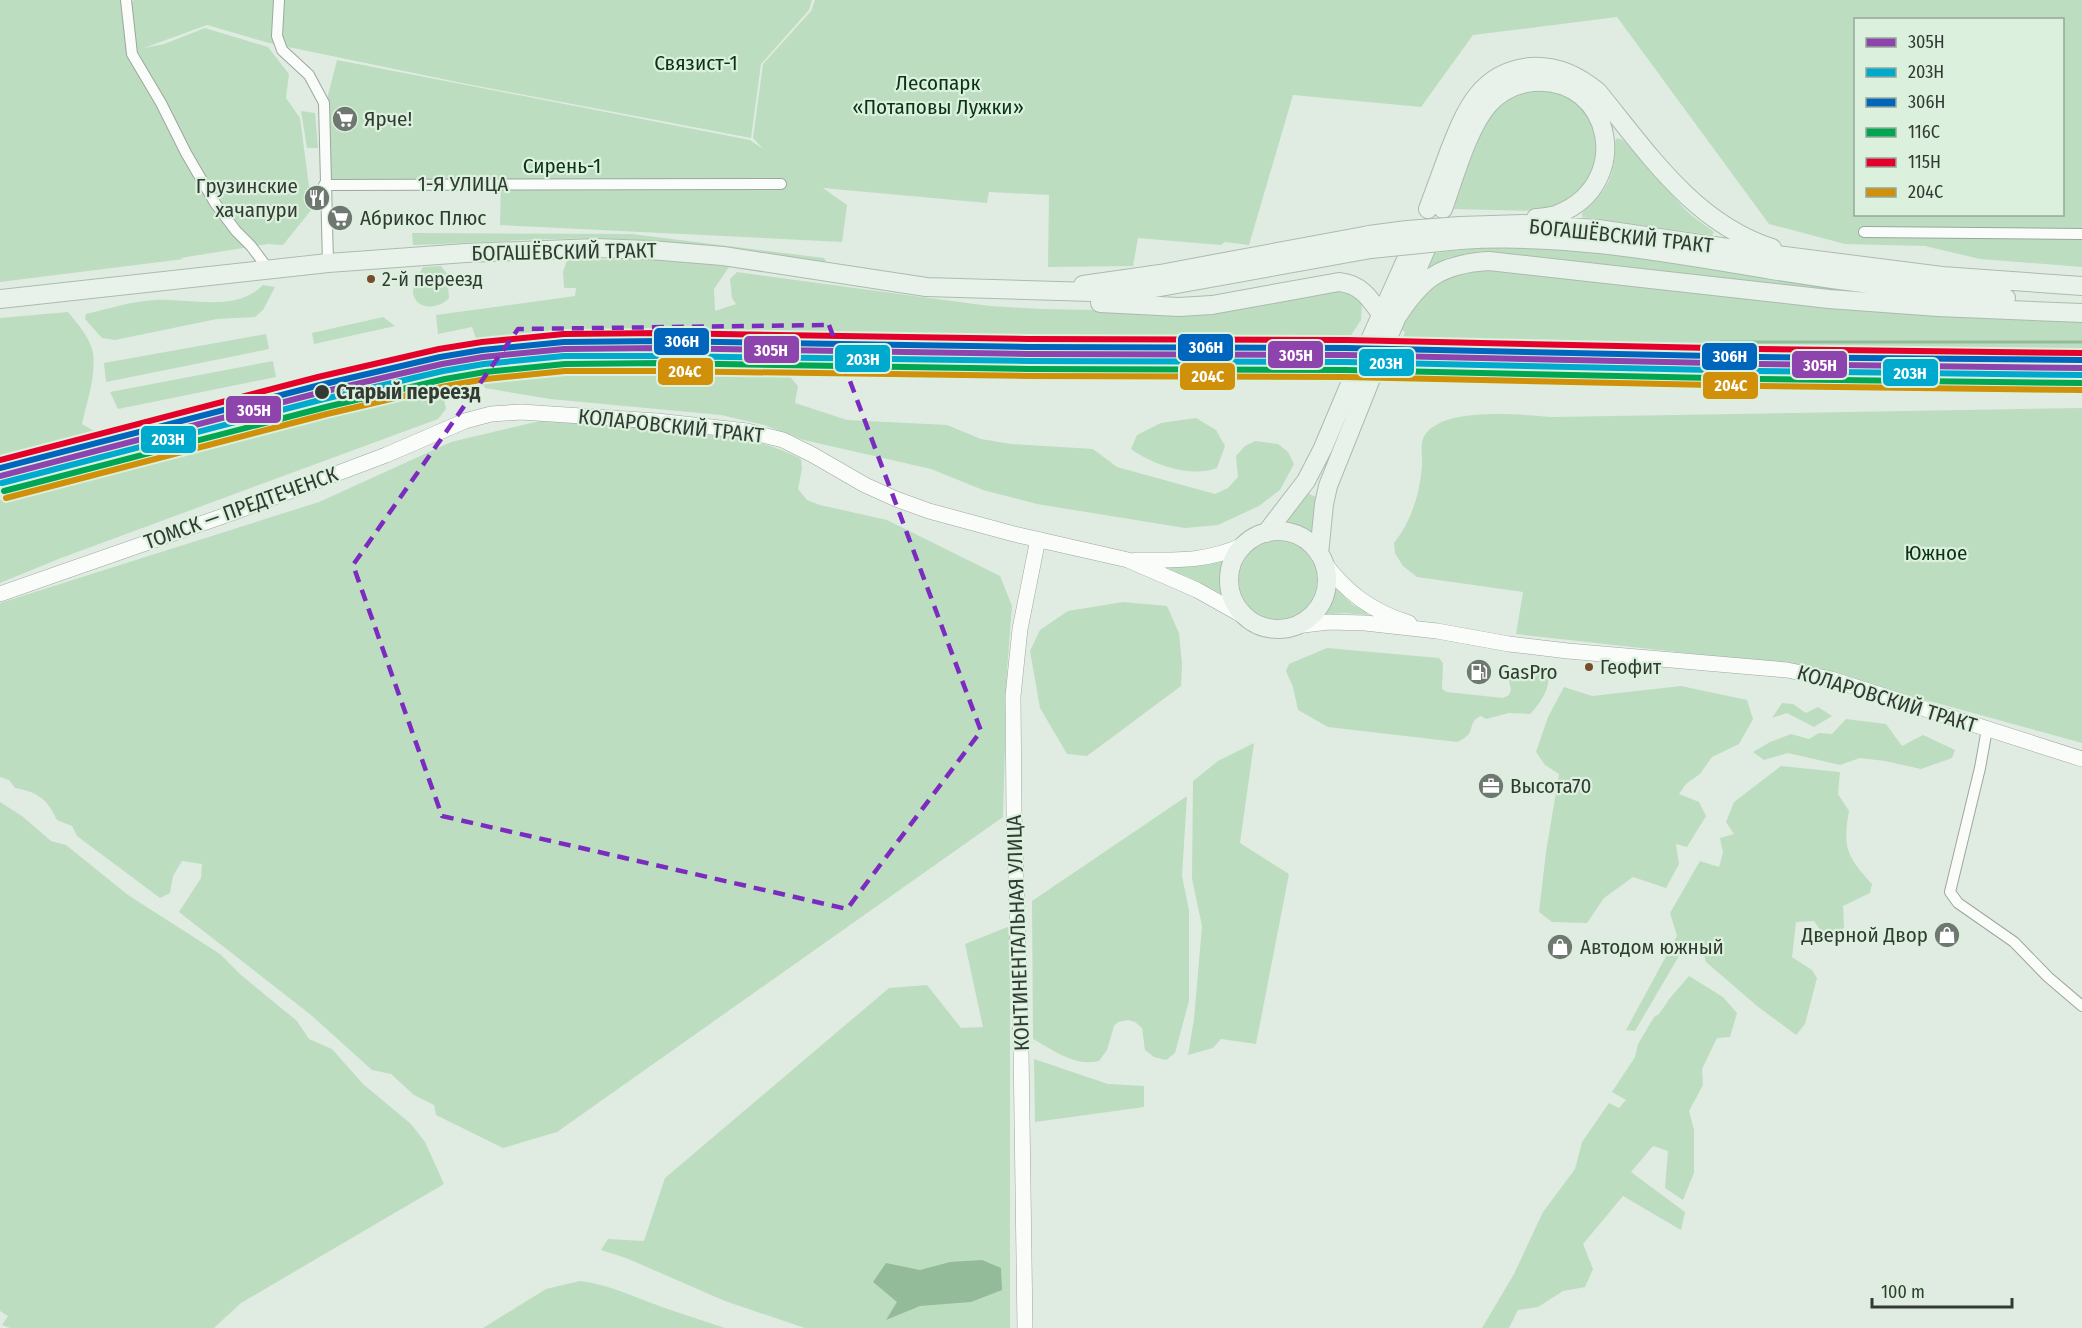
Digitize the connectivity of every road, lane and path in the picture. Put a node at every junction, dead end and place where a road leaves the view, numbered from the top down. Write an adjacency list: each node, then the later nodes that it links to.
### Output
1 (126, 0): 12 (street)
2 (279, 0): 4 (street)
3 (781, 184): 4 (street, 1-Я УЛИЦА)
4 (324, 185): 11 (street)
5 (1490, 224): 7 (main road, БОГАШЁВСКИЙ ТРАКТ); 10 (main road, БОГАШЁВСКИЙ ТРАКТ); 10 (main road)
6 (1864, 232): 8 (street)
7 (1460, 233): 14 (main road, БОГАШЁВСКИЙ ТРАКТ, bridge); 16 (main road, БОГАШЁВСКИЙ ТРАКТ)
8 (2082, 234)
9 (1417, 251): 18 (main road)
10 (1838, 262): 13 (main road, БОГАШЁВСКИЙ ТРАКТ)
11 (327, 263): 12 (main road, БОГАШЁВСКИЙ ТРАКТ); 14 (main road, БОГАШЁВСКИЙ ТРАКТ)
12 (269, 270): 15 (main road, БОГАШЁВСКИЙ ТРАКТ)
13 (2082, 286)
14 (1055, 291): 18 (main road)
15 (0, 299)
16 (2082, 304)
17 (2082, 313): 18 (main road)
18 (1388, 317): 19 (main road)
19 (1378, 340)
20 (1374, 371): 28 (main road)
21 (1355, 372): 23 (main road)
22 (479, 416): 24 (main road, КОЛАРОВСКИЙ ТРАКТ); 31 (main road, ТОМСК — ПРЕДТЕЧЕНСК)
23 (1266, 533): 26 (main road); 28 (main road)
24 (1014, 534): 25 (main road, КОЛАРОВСКИЙ ТРАКТ); 30 (main road)
25 (1038, 540): 27 (main road, КОЛАРОВСКИЙ ТРАКТ); 30 (main road, КОНТИНЕНТАЛЬНАЯ УЛИЦА)
26 (1244, 545): 29 (main road); 32 (main road)
27 (1068, 546): 29 (main road, КОЛАРОВСКИЙ ТРАКТ); 30 (main road)
28 (1321, 557): 33 (main road); 34 (main road, КОЛАРОВСКИЙ ТРАКТ)
29 (1128, 560): 32 (main road)
30 (1032, 566): 38 (main road, КОНТИНЕНТАЛЬНАЯ УЛИЦА)
31 (0, 594)
32 (1247, 618): 33 (main road)
33 (1294, 626): 34 (main road, КОЛАРОВСКИЙ ТРАКТ)
34 (1437, 631): 35 (main road, КОЛАРОВСКИЙ ТРАКТ)
35 (1987, 729): 36 (main road, КОЛАРОВСКИЙ ТРАКТ); 37 (street)
36 (2082, 759)
37 (2082, 1006)
38 (1025, 1328)

